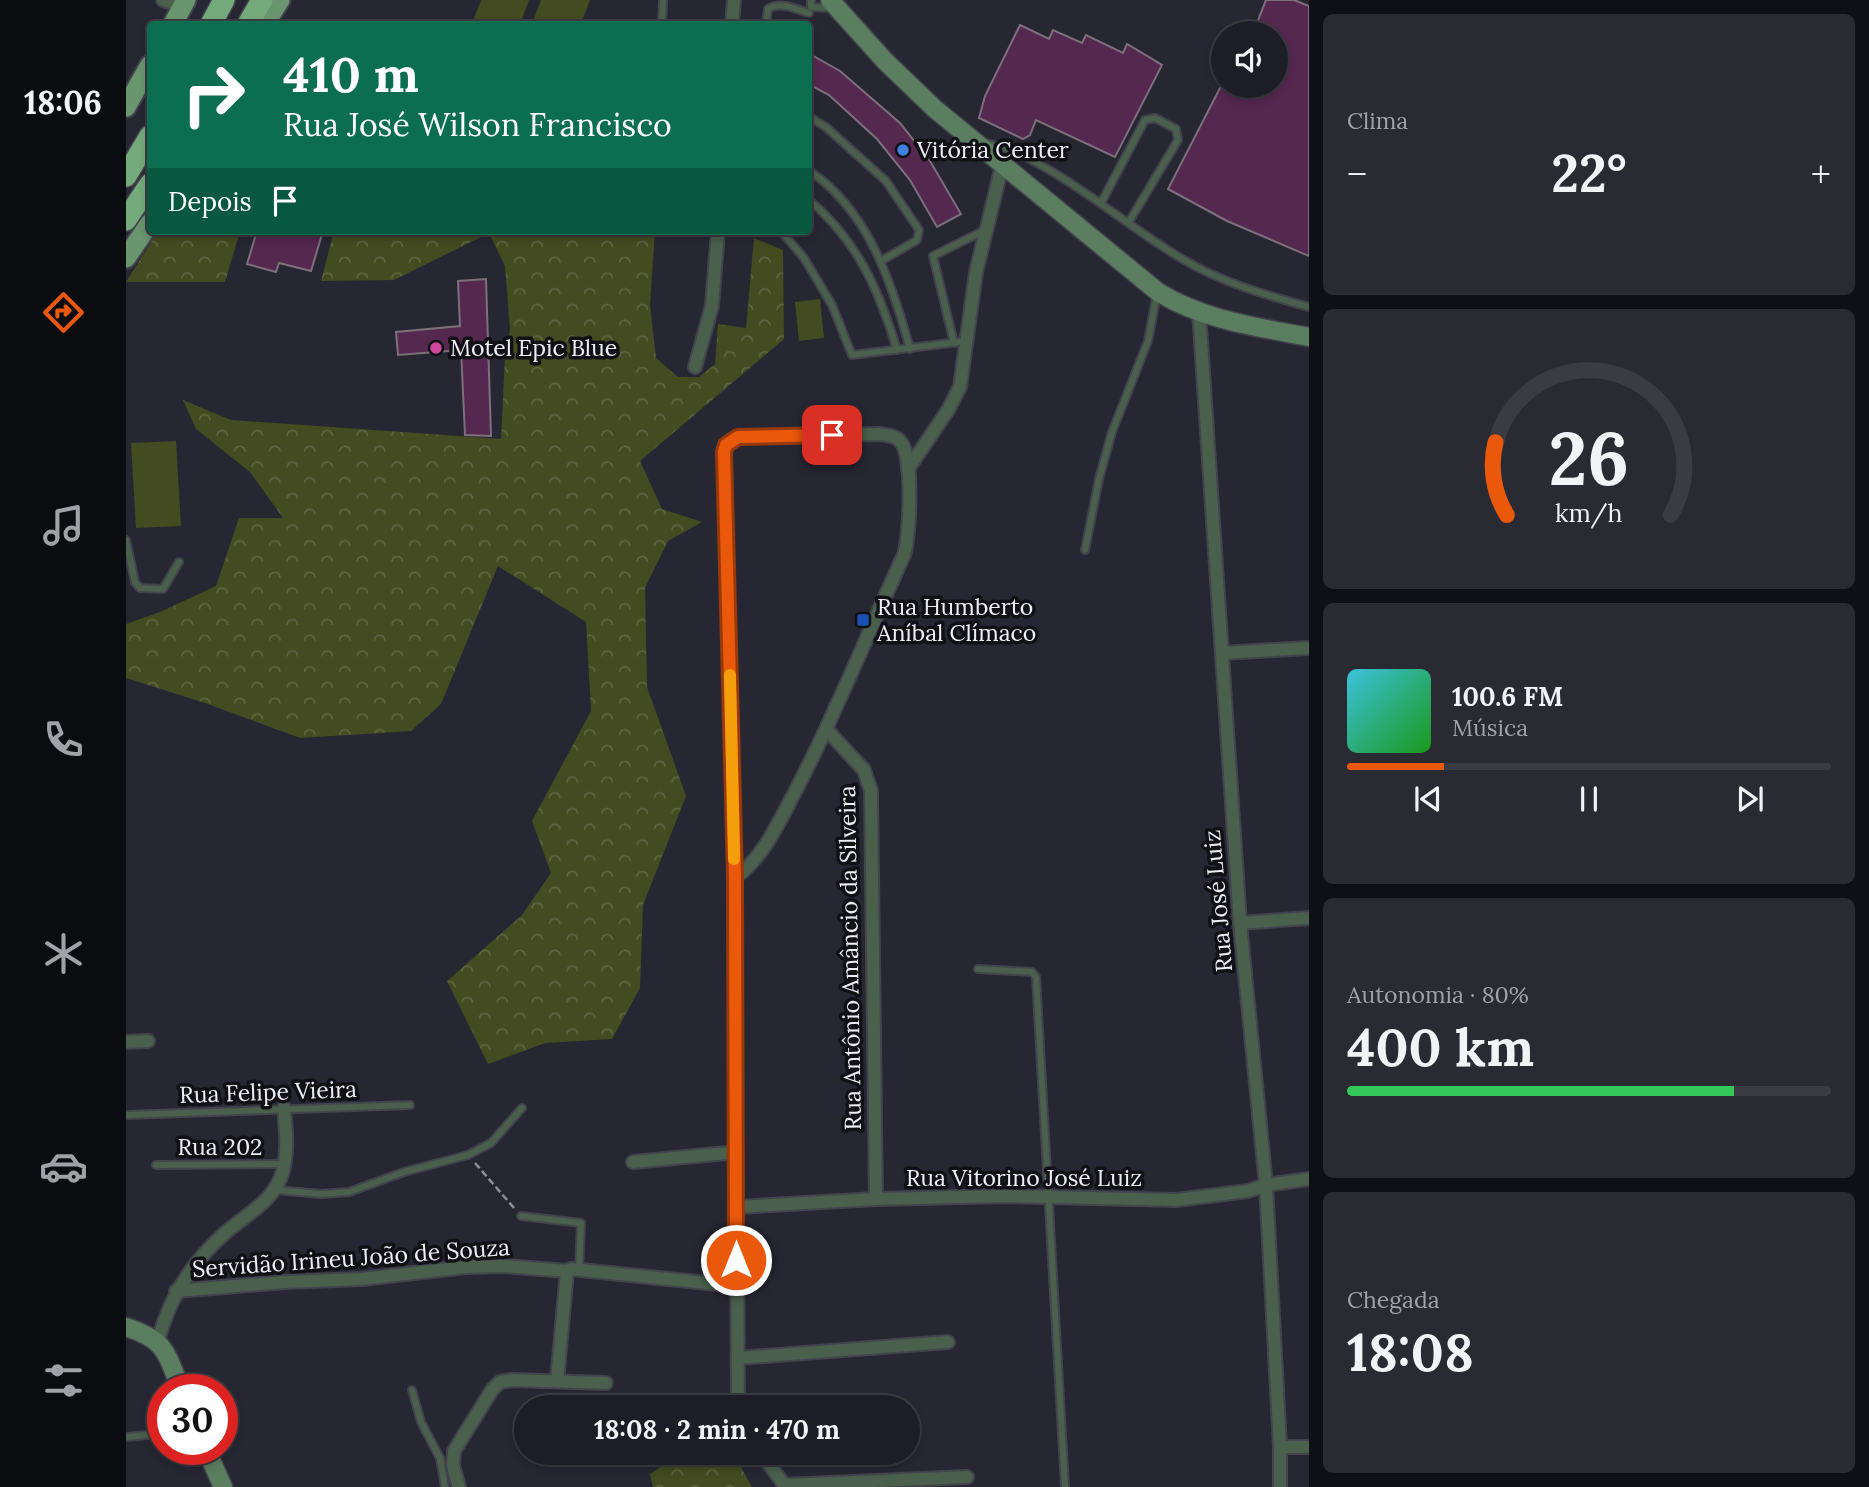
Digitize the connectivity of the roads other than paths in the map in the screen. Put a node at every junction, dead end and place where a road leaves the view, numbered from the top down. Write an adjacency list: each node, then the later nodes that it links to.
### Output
1 (163, 0): 8 (street)
2 (224, 0): 12 (highway)
3 (262, 0): 13 (highway)
4 (280, 0): 14 (main road)
5 (663, 0): 15 (lane)
6 (734, 0): 16 (street)
7 (811, 0): 9 (lane)
8 (185, 3): 11 (main road)
9 (833, 4): 22 (main road)
10 (808, 13): 17 (lane)
11 (175, 21)
12 (213, 21)
13 (251, 21)
14 (267, 21)
15 (662, 21)
16 (732, 21)
17 (766, 21)
18 (147, 70): 19 (main road)
19 (126, 107)
20 (812, 119): 36 (lane)
21 (147, 141): 25 (highway)
22 (975, 142): 23 (main road); 28 (lane)
23 (1002, 166): 32 (street); 37 (main road)
24 (812, 174): 36 (lane)
25 (126, 176)
26 (147, 188): 29 (highway)
27 (812, 202): 43 (lane)
28 (1101, 203): 30 (lane); 30 (lane)
29 (126, 220)
30 (1129, 222): 38 (lane)
31 (147, 227): 35 (main road)
32 (985, 230): 41 (street); 41 (lane)
33 (718, 235): 44 (street)
34 (784, 235): 43 (lane)
35 (126, 258)
36 (880, 261): 42 (lane)
37 (1158, 292): 39 (main road); 47 (lane)
38 (1309, 307)
39 (1199, 312): 40 (main road); 50 (street, Rua José Luiz)
40 (1309, 337)
41 (961, 342): 42 (lane); 45 (street)
42 (910, 349): 43 (lane)
43 (897, 350)
44 (695, 368)
45 (908, 470): 51 (street); 52 (street)
46 (126, 540): 48 (lane)
47 (1085, 550)
48 (179, 562)
49 (1309, 648): 50 (street)
50 (1222, 653): 54 (street, Rua José Luiz)
51 (827, 730): 52 (street); 70 (street, Rua Antônio Amâncio da Silveira)
52 (735, 878): 62 (street)
53 (1309, 918): 54 (street)
54 (1240, 923): 67 (street, Rua José Luiz)
55 (978, 968): 69 (lane)
56 (148, 1041): 57 (street)
57 (126, 1042)
58 (411, 1105): 59 (lane, Rua Felipe Vieira)
59 (284, 1108): 61 (lane, Rua Felipe Vieira); 64 (street)
60 (522, 1108): 68 (lane)
61 (126, 1115)
62 (737, 1152): 63 (street); 71 (street)
63 (633, 1163)
64 (284, 1164): 65 (lane, Rua 202); 68 (street)
65 (156, 1165)
66 (1309, 1179): 67 (street, Rua Vitorino José Luiz)
67 (1266, 1185): 69 (street, Rua Vitorino José Luiz); 87 (street, Rua José Luiz)
68 (275, 1190): 75 (street)
69 (1048, 1198): 70 (street, Rua Vitorino José Luiz); 96 (lane)
70 (876, 1199): 71 (street, Rua Vitorino José Luiz)
71 (737, 1207): 74 (street)
72 (521, 1216): 73 (lane)
73 (573, 1271): 74 (street, Servidão Irineu João de Souza); 75 (street, Servidão Irineu João de Souza); 81 (street)
74 (736, 1286): 79 (street)
75 (176, 1292): 77 (street)
76 (126, 1327): 77 (main road)
77 (158, 1341): 80 (main road)
78 (948, 1342): 79 (street)
79 (738, 1357): 84 (street)
80 (175, 1374)
81 (557, 1381): 82 (street); 95 (street)
82 (606, 1383)
83 (412, 1390): 94 (lane)
84 (738, 1395)
85 (147, 1435): 86 (lane)
86 (126, 1437)
87 (1280, 1447): 88 (street); 97 (street, Rua José Luiz)
88 (1309, 1447)
89 (213, 1465): 93 (main road)
90 (770, 1465): 92 (street)
91 (967, 1477): 92 (street)
92 (785, 1486)
93 (223, 1487)
94 (444, 1487)
95 (459, 1487)
96 (1065, 1487)
97 (1280, 1487)

